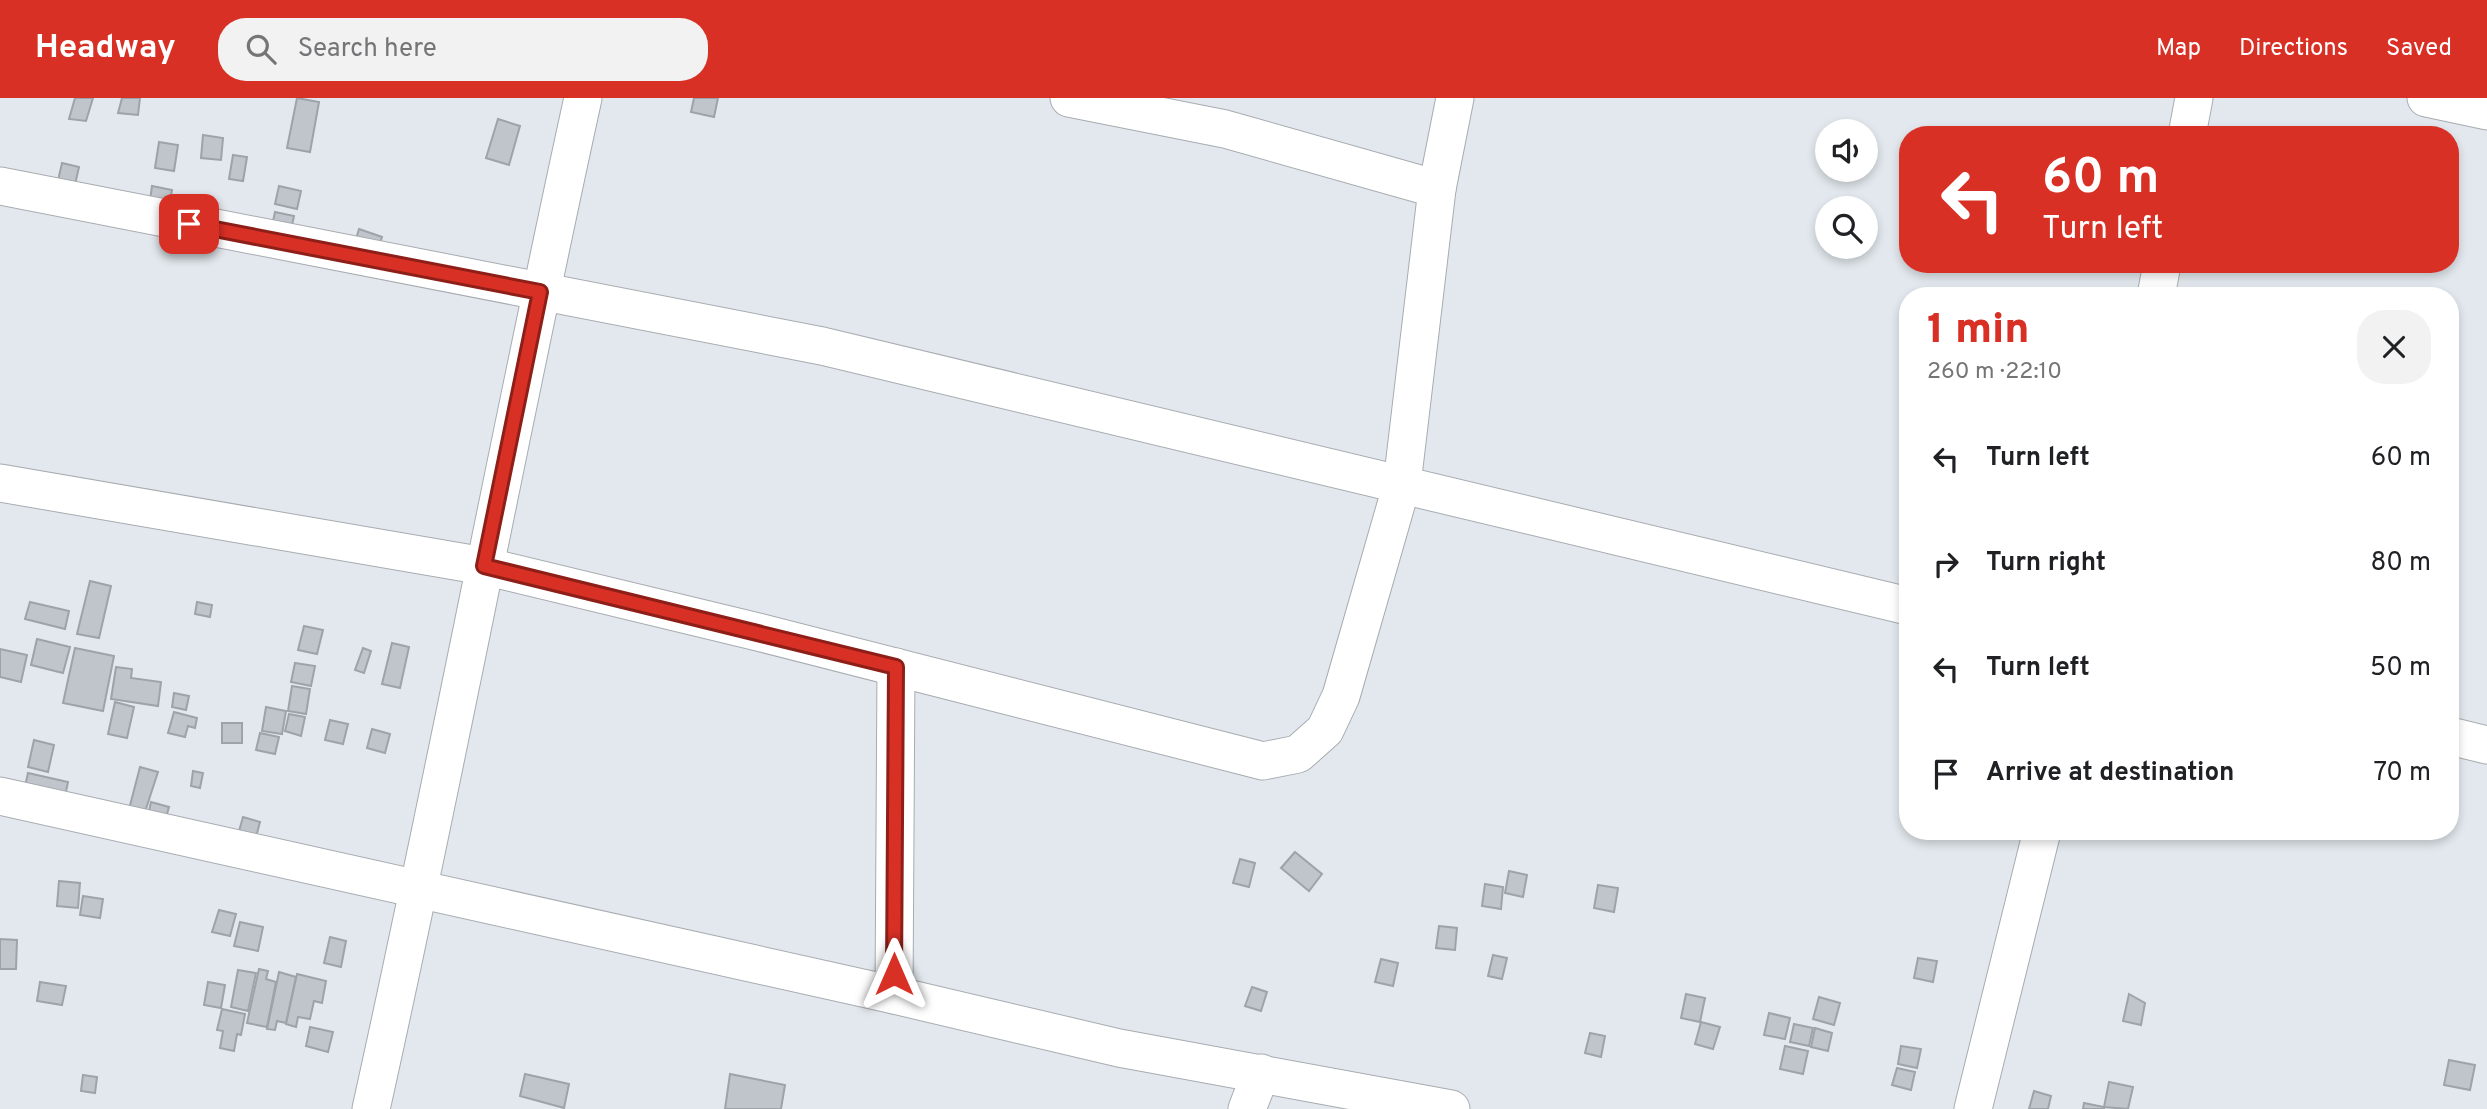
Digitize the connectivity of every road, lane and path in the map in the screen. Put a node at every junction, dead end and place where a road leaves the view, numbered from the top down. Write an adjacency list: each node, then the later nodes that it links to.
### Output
1 (583, 98): 11 (street)
2 (1069, 98): 6 (street)
3 (1455, 98): 10 (street)
4 (2194, 98): 8 (street)
5 (2426, 98): 7 (street)
6 (1112, 102): 10 (street)
7 (2487, 111)
8 (2189, 126)
9 (0, 187): 11 (street)
10 (1437, 189): 13 (street)
11 (540, 292): 13 (street); 14 (street)
12 (0, 483): 14 (street)
13 (1402, 484): 15 (street); 16 (street)
14 (484, 566): 16 (street); 21 (street)
15 (1899, 604)
16 (896, 667): 22 (street)
17 (2459, 738): 18 (street)
18 (2487, 745)
19 (0, 796): 21 (street)
20 (2040, 840): 27 (street)
21 (420, 891): 22 (street); 24 (street)
22 (894, 995): 23 (street)
23 (1261, 1073): 25 (street); 26 (street)
24 (372, 1109)
25 (1247, 1109)
26 (1451, 1109)
27 (1973, 1109)

